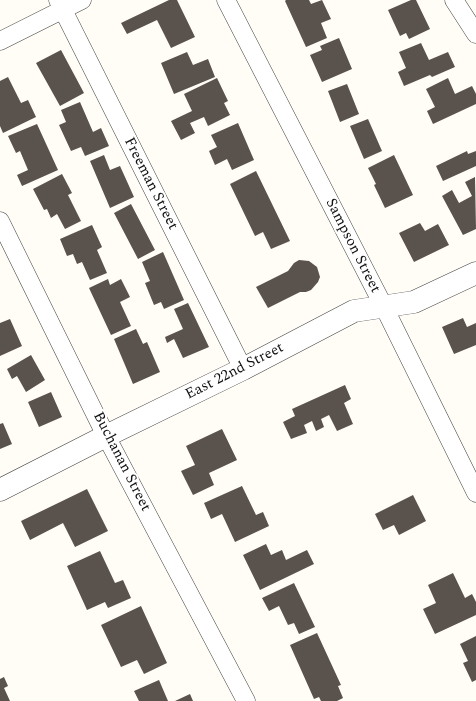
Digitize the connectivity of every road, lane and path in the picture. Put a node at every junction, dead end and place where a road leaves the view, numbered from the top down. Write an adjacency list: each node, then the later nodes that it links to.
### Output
1 (82, 0): 4 (street)
2 (226, 0): 9 (street, Sampson Street)
3 (454, 0): 5 (street)
4 (60, 5): 6 (street); 10 (street, Freeman Street)
5 (476, 34)
6 (0, 41)
7 (0, 221): 11 (street, Buchanan Street)
8 (476, 273): 9 (street, East 22nd Street)
9 (384, 307): 10 (street, East 22nd Street); 13 (street, Sampson Street)
10 (242, 369): 11 (street, East 22nd Street)
11 (106, 436): 12 (street, East 22nd Street); 14 (street, Buchanan Street)
12 (0, 490)
13 (476, 493)
14 (246, 701)

